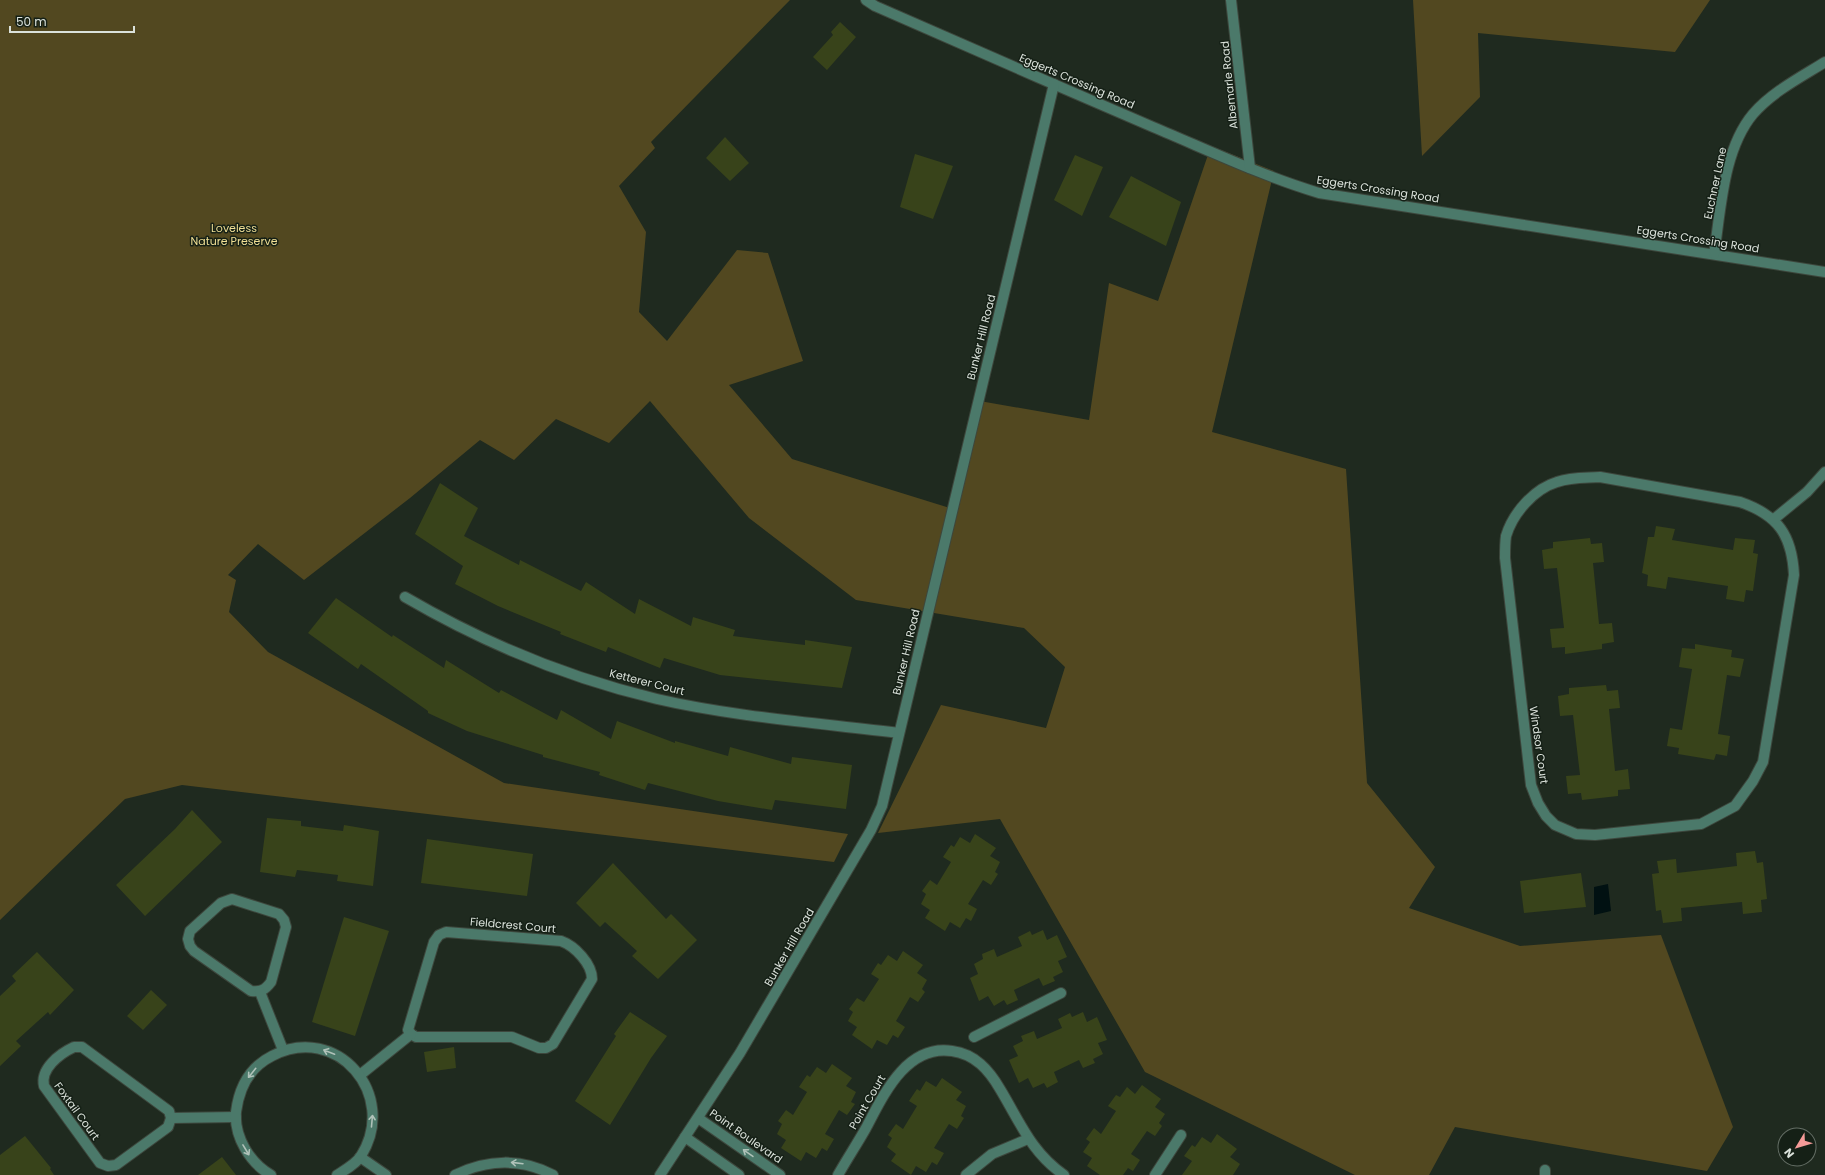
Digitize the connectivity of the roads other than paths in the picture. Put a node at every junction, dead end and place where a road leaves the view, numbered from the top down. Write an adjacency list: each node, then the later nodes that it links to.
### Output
1 (866, 0): 4 (street, Eggerts Crossing Road)
2 (1231, 0): 5 (street, Albemarle Road)
3 (1825, 62): 6 (street, Euchner Lane)
4 (1054, 84): 5 (street, Eggerts Crossing Road); 11 (street, Bunker Hill Road)
5 (1250, 168): 6 (street, Eggerts Crossing Road)
6 (1714, 254): 7 (street, Eggerts Crossing Road)
7 (1825, 272)
8 (1825, 472): 9 (street)
9 (1774, 519): 9 (street, Windsor Court)
10 (405, 597): 11 (street, Ketterer Court)
11 (899, 733): 20 (street, Bunker Hill Road)
12 (260, 992): 12 (street); 16 (street)
13 (1062, 993): 15 (street)
14 (411, 1034): 14 (street, Fieldcrest Court); 17 (street)
15 (974, 1037)
16 (283, 1050): 17 (street, one-way to 16); 18 (street, one-way to 18)
17 (360, 1075): 24 (street, one-way to 17)
18 (236, 1117): 19 (street); 25 (street, one-way to 25)
19 (170, 1118): 19 (street, Foxtail Court)
20 (698, 1118): 22 (street, Bunker Hill Road); 32 (street, Point Boulevard, one-way to 20)
21 (1181, 1135): 36 (street)
22 (685, 1137): 30 (street, Bunker Hill Road); 31 (street)
23 (1028, 1139): 33 (street, Point Court); 34 (street); 35 (street, Point Court)
24 (360, 1157): 26 (street); 27 (street)
25 (271, 1175)
26 (337, 1175)
27 (386, 1175)
28 (455, 1175): 29 (street, one-way to 28)
29 (553, 1175)
30 (660, 1175)
31 (739, 1175)
32 (780, 1175)
33 (838, 1175)
34 (966, 1175)
35 (1064, 1175)
36 (1154, 1175)

